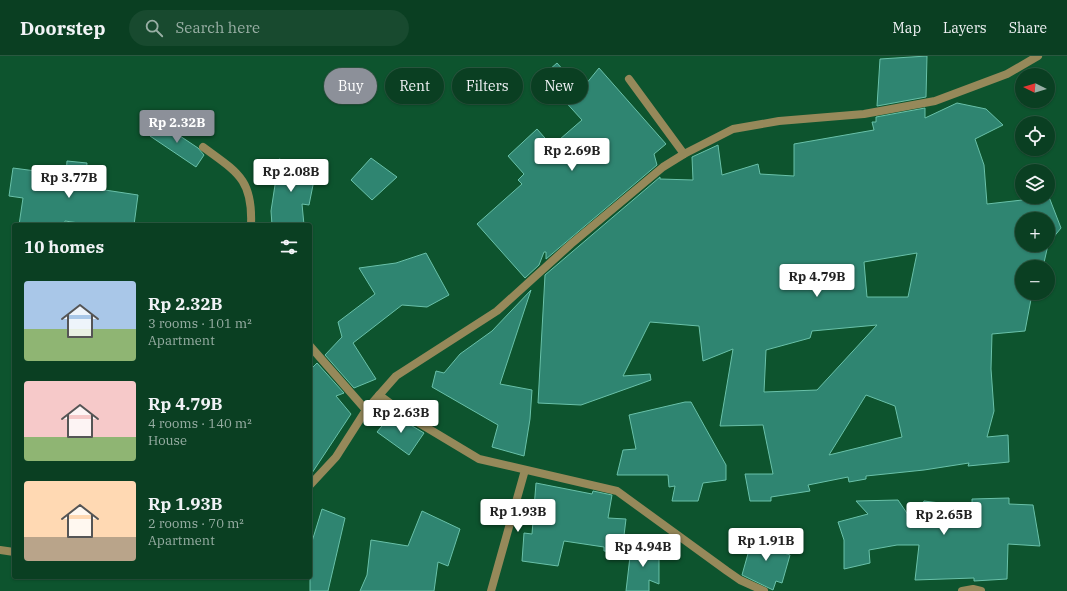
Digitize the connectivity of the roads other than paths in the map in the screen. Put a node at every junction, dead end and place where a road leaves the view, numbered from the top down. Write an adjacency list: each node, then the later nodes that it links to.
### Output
1 (1038, 56): 4 (street)
2 (629, 79): 4 (street)
3 (203, 147): 5 (street)
4 (684, 154): 7 (street)
5 (251, 223)
6 (312, 348): 8 (street)
7 (379, 395): 8 (street); 9 (street)
8 (366, 410): 10 (street)
9 (525, 470): 13 (street); 14 (street)
10 (312, 483)
11 (0, 550): 12 (street)
12 (12, 552)
13 (491, 591)
14 (764, 591)
15 (962, 591): 16 (street)
16 (981, 591)

